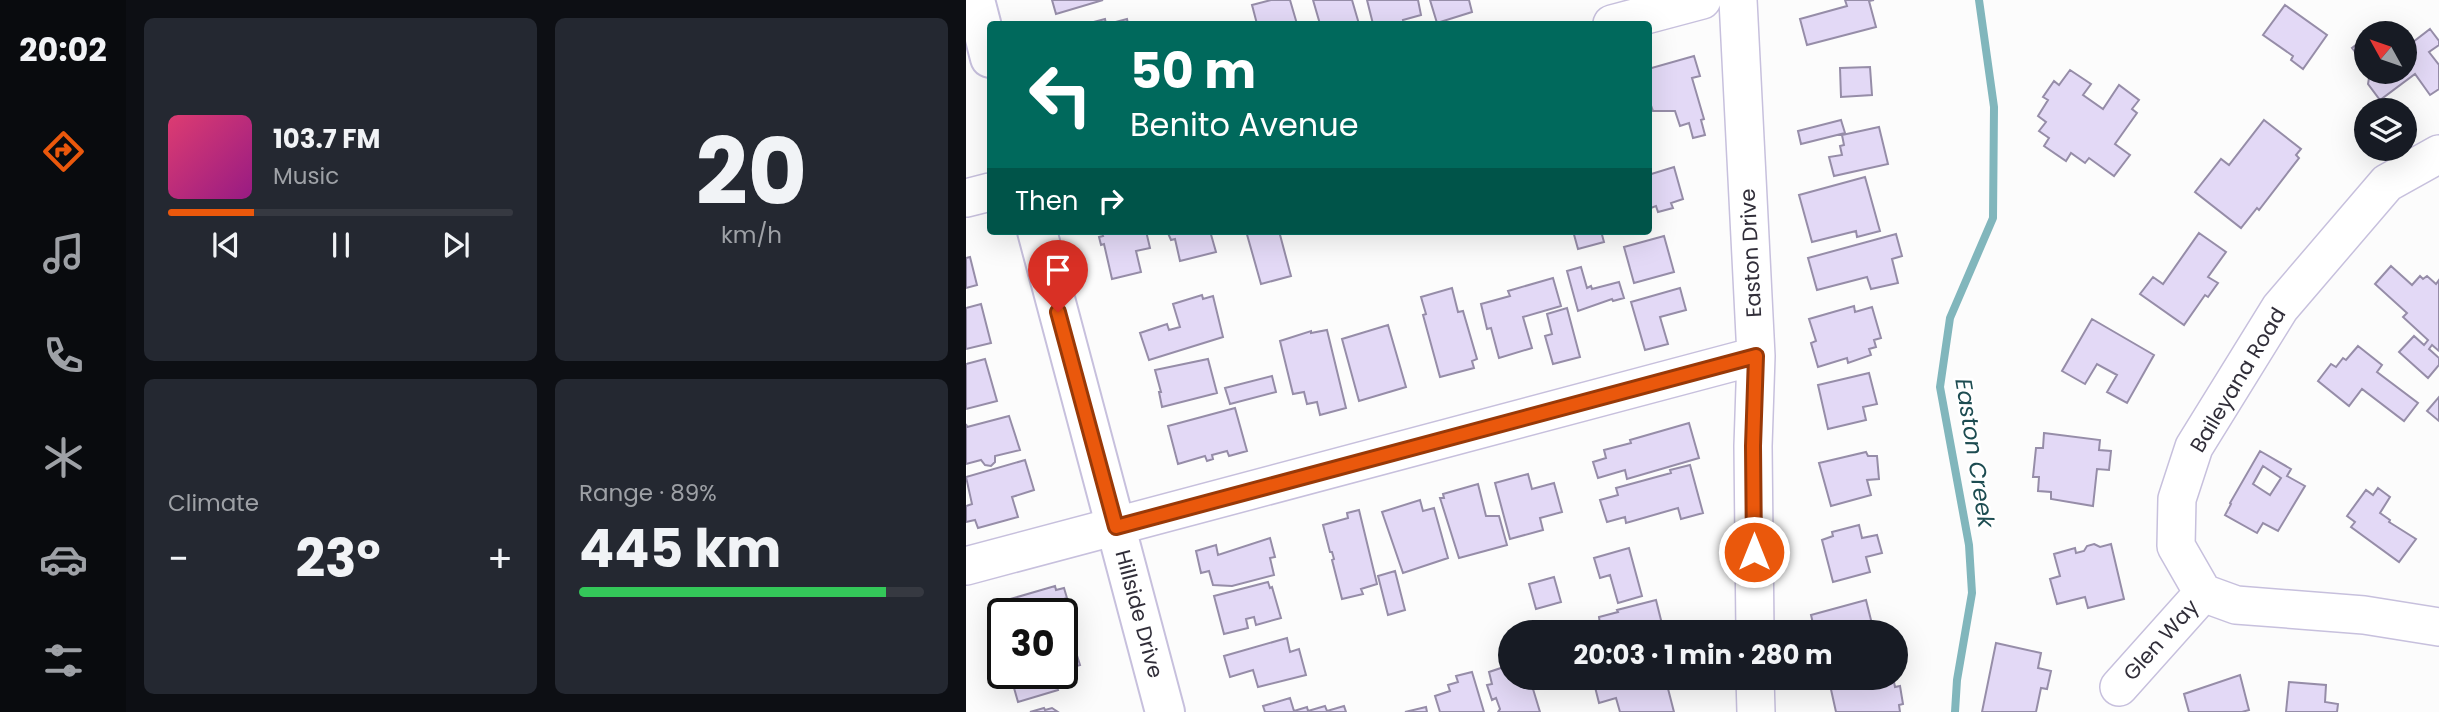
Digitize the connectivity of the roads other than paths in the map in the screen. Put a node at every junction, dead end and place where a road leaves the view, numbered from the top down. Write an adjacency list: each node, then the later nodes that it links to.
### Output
1 (975, 0): 5 (main road)
2 (1702, 0): 4 (street)
3 (1738, 0): 10 (street, Easton Drive)
4 (1623, 21)
5 (987, 46)
6 (2439, 154): 13 (street, Baileyana Road)
7 (987, 193): 8 (street)
8 (966, 198)
9 (1038, 235): 11 (main road, Hillside Drive)
10 (1756, 356): 11 (street); 14 (street, Easton Drive)
11 (1116, 527): 12 (street); 18 (main road, Hillside Drive)
12 (966, 566)
13 (2203, 593): 15 (street); 16 (street, Glen Way)
14 (1755, 620)
15 (2439, 627)
16 (2119, 687)
17 (1755, 690): 19 (street)
18 (1165, 712)
19 (1755, 712)

